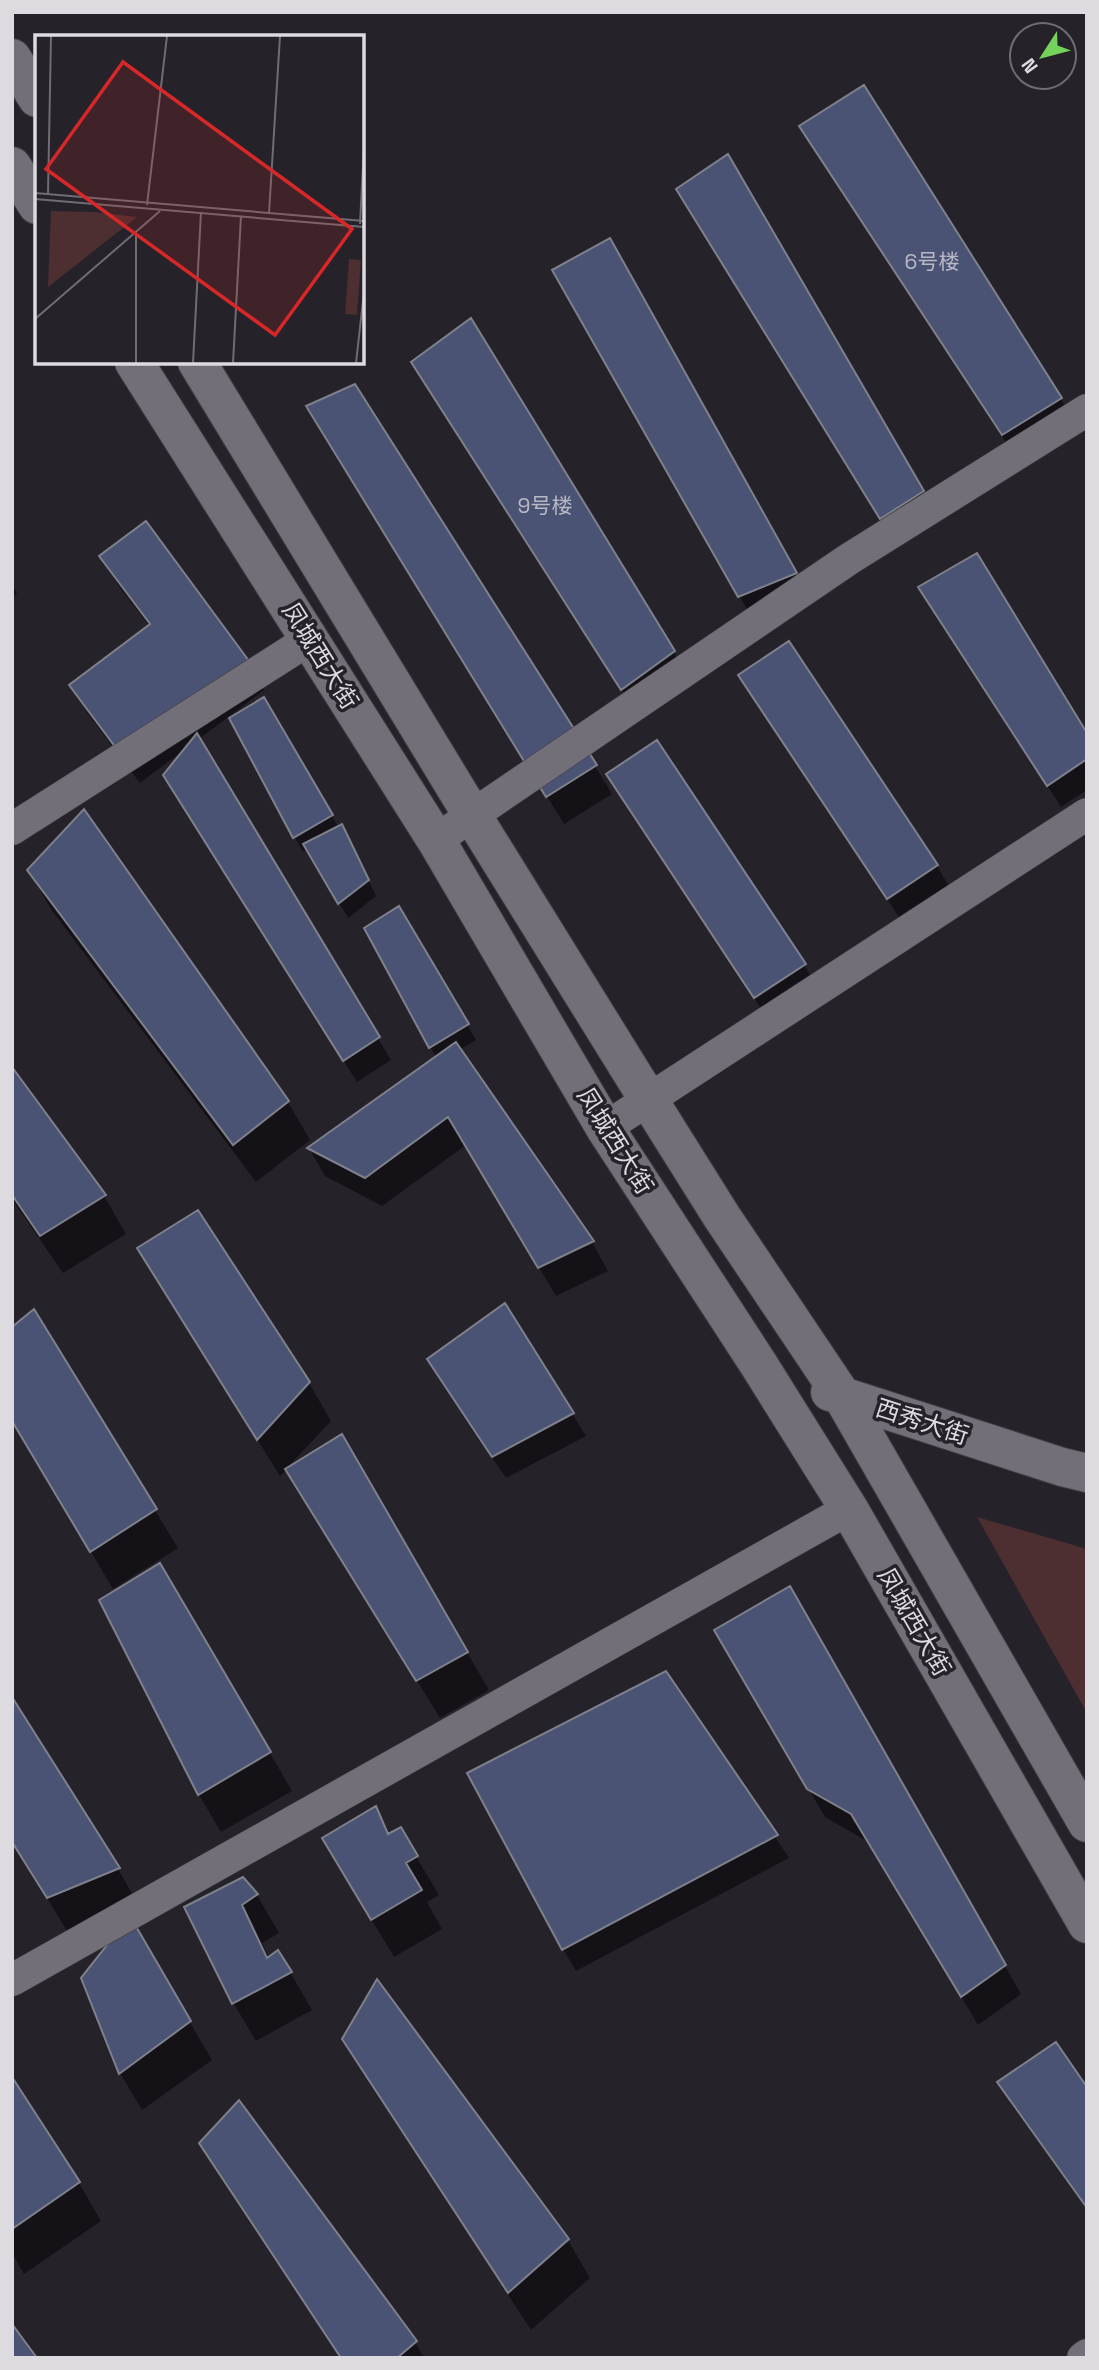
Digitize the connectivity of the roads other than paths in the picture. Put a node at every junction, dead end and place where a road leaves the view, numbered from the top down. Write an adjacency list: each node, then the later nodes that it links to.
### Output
1 (12, 58): 2 (main road)
2 (35, 95)
3 (12, 166): 4 (main road)
4 (35, 202)
5 (135, 364): 8 (main road, 凤城西大街)
6 (198, 364): 10 (main road, 凤城西大街)
7 (1087, 410): 10 (street)
8 (310, 639): 11 (street); 12 (main road, 凤城西大街)
9 (1087, 814): 13 (street)
10 (472, 815): 12 (street); 13 (main road, 凤城西大街)
11 (12, 829)
12 (436, 840): 14 (main road, 凤城西大街)
13 (648, 1099): 14 (street); 16 (main road, 凤城西大街)
14 (605, 1128): 15 (main road, 凤城西大街)
15 (759, 1365): 16 (main road, 西秀大街); 18 (main road, 凤城西大街)
16 (842, 1396): 17 (main road, 西秀大街); 19 (main road, 凤城西大街)
17 (1079, 1463)
18 (849, 1509): 20 (main road, 凤城西大街); 21 (street)
19 (1087, 1823)
20 (1087, 1924)
21 (12, 1980)

